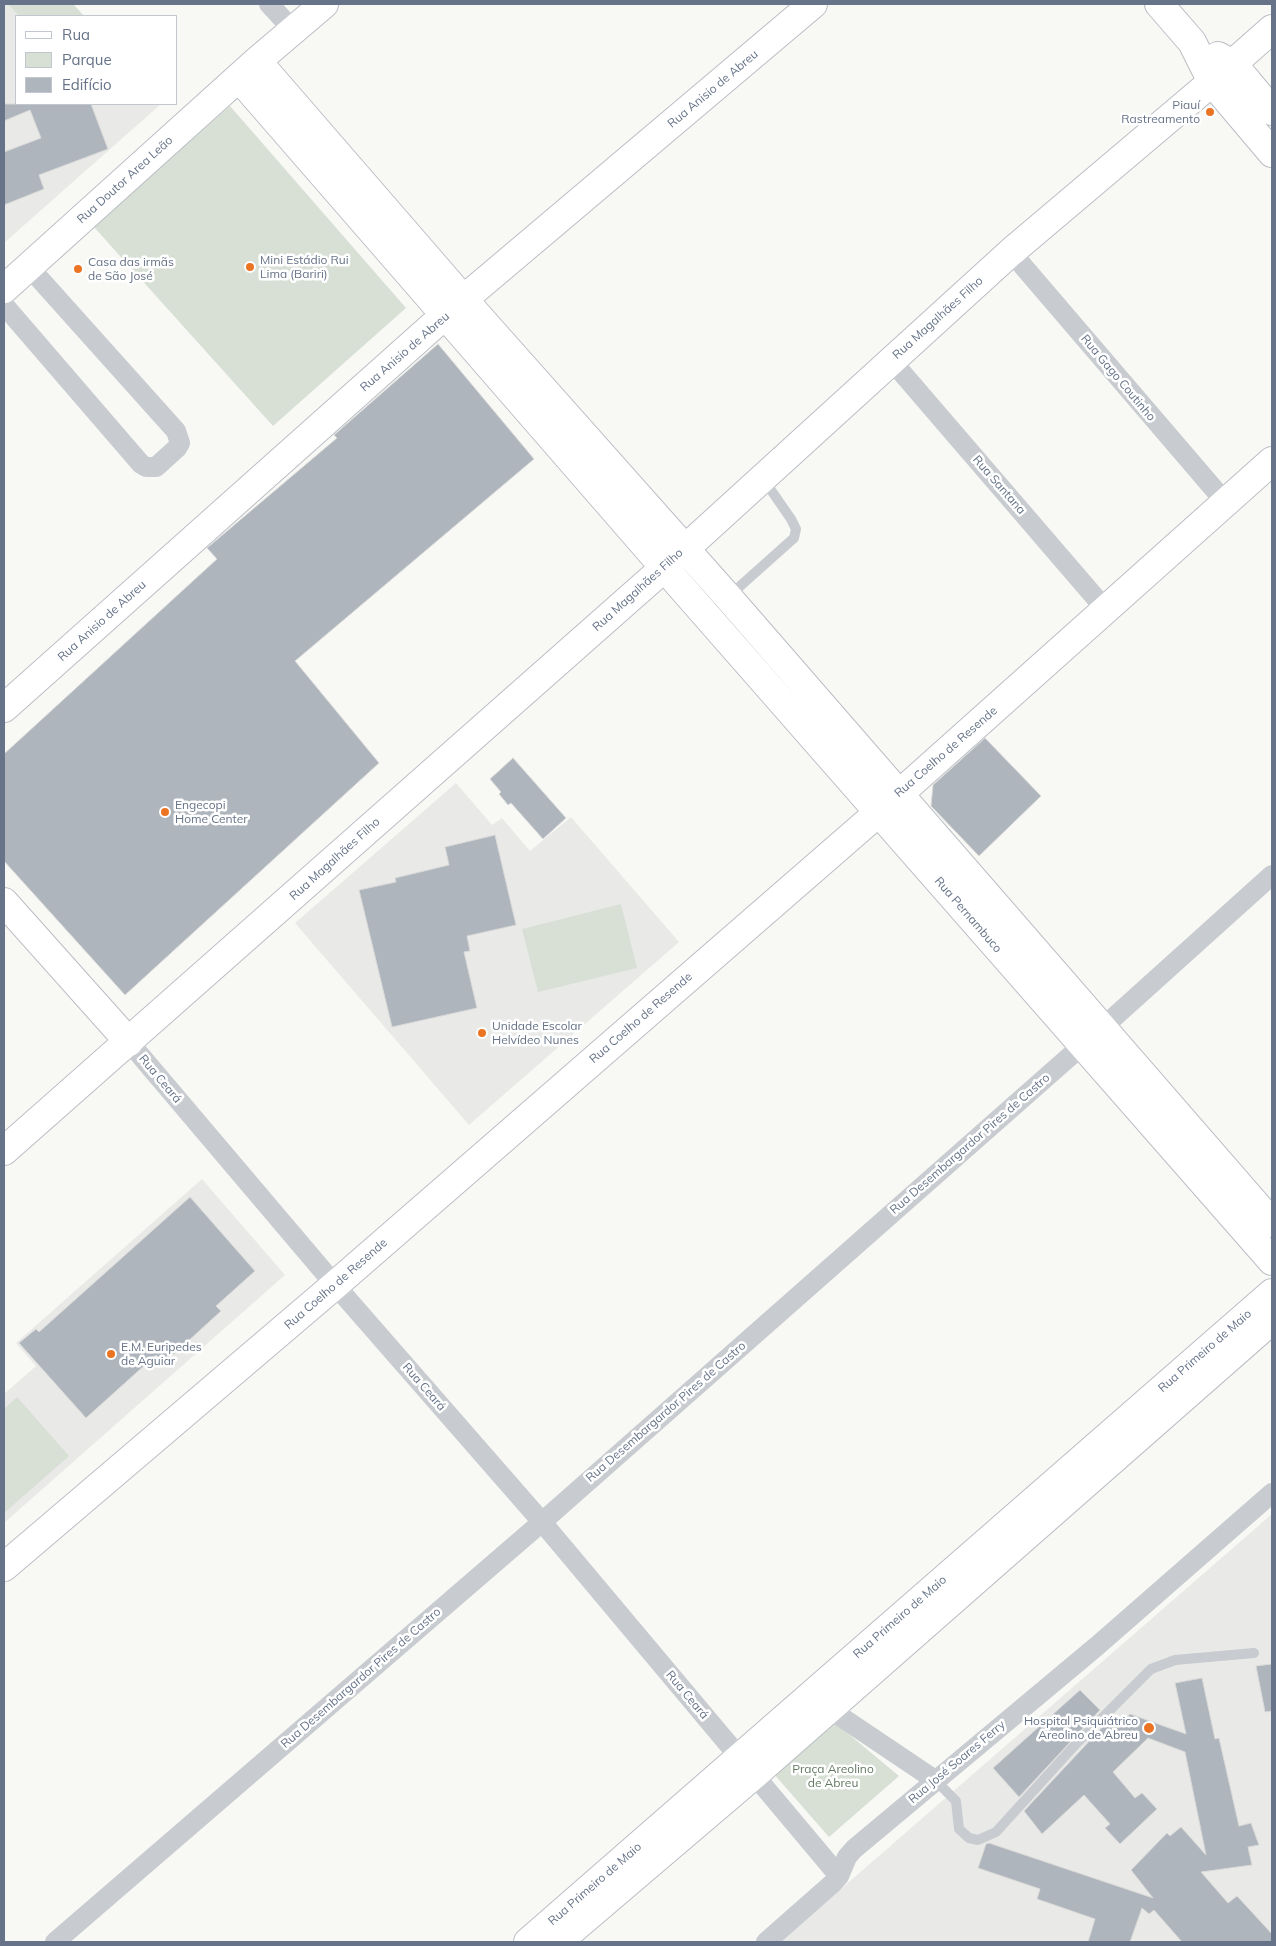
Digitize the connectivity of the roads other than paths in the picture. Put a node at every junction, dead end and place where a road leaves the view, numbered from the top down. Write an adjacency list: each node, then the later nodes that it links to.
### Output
1 (269, 4): 6 (street)
2 (324, 4): 6 (main road, Rua Doutor Area Leão)
3 (813, 4): 17 (main road, Rua Anisio de Abreu)
4 (1159, 4): 7 (main road)
5 (1272, 29): 8 (main road, Rua Magalhães Filho)
6 (293, 30): 9 (main road, Rua Doutor Area Leão)
7 (1192, 42): 8 (main road); 10 (main road)
8 (1233, 64): 10 (main road, Rua Magalhães Filho); 11 (main road)
9 (248, 70): 14 (main road, Rua Doutor Area Leão); 17 (main road)
10 (1212, 82): 12 (main road); 13 (main road, Rua Magalhães Filho)
11 (1272, 111)
12 (1272, 153)
13 (1011, 252): 18 (main road, Rua Magalhães Filho); 21 (street, Rua Gago Coutinho)
14 (29, 267): 15 (main road, Rua Doutor Area Leão); 16 (street)
15 (4, 289)
16 (4, 305)
17 (455, 308): 22 (main road, Rua Pernambuco); 23 (main road, Rua Pernambuco); 26 (main road, Rua Anisio de Abreu)
18 (891, 360): 20 (main road, Rua Magalhães Filho); 25 (street, Rua Santana)
19 (1272, 461): 21 (main road, Rua Coelho de Resende)
20 (762, 477): 22 (main road, Rua Magalhães Filho); 24 (lane)
21 (1226, 503): 25 (main road, Rua Coelho de Resende)
22 (684, 549): 23 (main road, Rua Magalhães Filho); 24 (main road, Rua Pernambuco)
23 (664, 568): 28 (main road, Rua Pernambuco); 32 (main road, Rua Magalhães Filho)
24 (728, 597): 27 (main road, Rua Pernambuco)
25 (1106, 610): 27 (main road, Rua Coelho de Resende)
26 (4, 708)
27 (898, 793): 28 (main road, Rua Coelho de Resende); 31 (main road, Rua Pernambuco)
28 (878, 812): 31 (main road, Rua Pernambuco); 36 (main road, Rua Coelho de Resende)
29 (1272, 875): 31 (street, Rua Desembargardor Pires de Castro)
30 (4, 902): 32 (main road, Rua Ceará)
31 (1092, 1037): 34 (main road, Rua Pernambuco); 35 (main road, Rua Pernambuco); 40 (street, Rua Desembargardor Pires de Castro)
32 (129, 1042): 33 (main road, Rua Magalhães Filho); 36 (street, Rua Ceará)
33 (4, 1151)
34 (1272, 1223)
35 (1272, 1261)
36 (335, 1285): 40 (street, Rua Ceará); 41 (main road, Rua Coelho de Resende)
37 (1272, 1292): 43 (main road, Rua Primeiro de Maio)
38 (1272, 1320): 43 (main road, Rua Primeiro de Maio)
39 (1272, 1493): 45 (street, Rua José Soares Ferry)
40 (542, 1522): 44 (street, Rua Ceará); 47 (street, Rua Desembargardor Pires de Castro)
41 (4, 1568)
42 (1254, 1654): 45 (lane)
43 (819, 1702): 44 (main road, Rua Primeiro de Maio); 45 (street)
44 (747, 1766): 46 (street, Rua Ceará); 48 (main road, Rua Primeiro de Maio); 49 (main road, Rua Primeiro de Maio)
45 (935, 1780): 46 (street, Rua José Soares Ferry)
46 (838, 1876): 50 (street, Rua José Soares Ferry)
47 (55, 1942)
48 (528, 1942)
49 (558, 1942)
50 (766, 1942)

